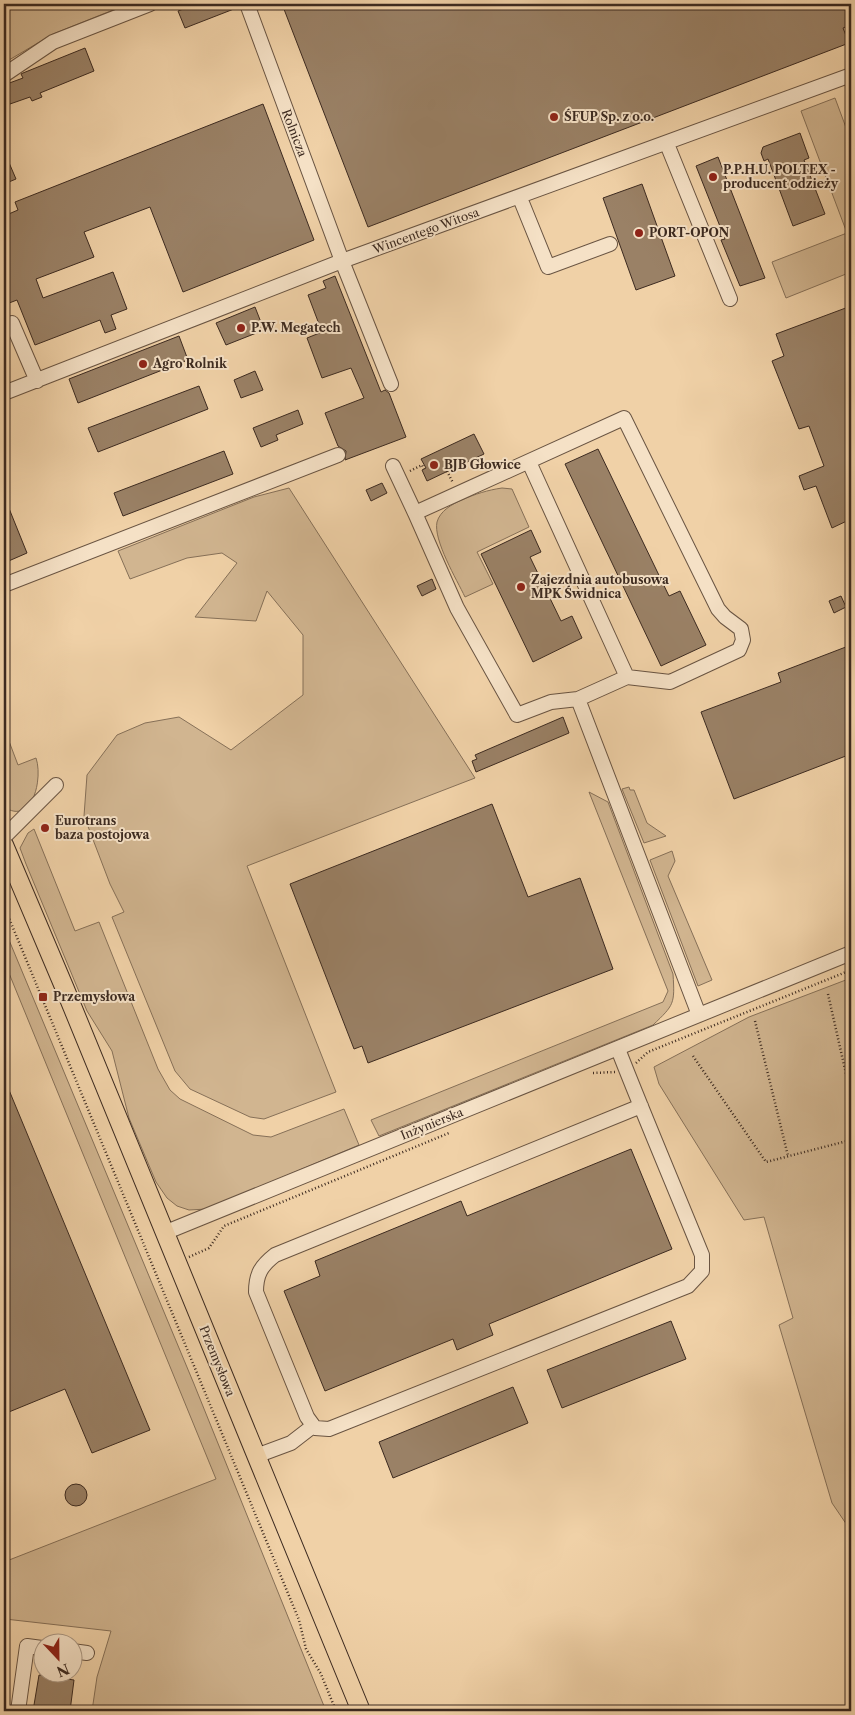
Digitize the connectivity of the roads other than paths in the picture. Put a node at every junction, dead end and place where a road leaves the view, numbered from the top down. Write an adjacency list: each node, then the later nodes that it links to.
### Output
1 (150, 4): 3 (street)
2 (247, 4): 8 (street, Rolnicza)
3 (4, 75)
4 (851, 75): 5 (street, Wincentego Witosa)
5 (667, 144): 6 (street, Wincentego Witosa); 9 (street)
6 (520, 198): 7 (street); 8 (street, Wincentego Witosa)
7 (610, 244)
8 (342, 261): 11 (street, Wincentego Witosa); 12 (street, Rolnicza)
9 (730, 299)
10 (4, 326): 11 (street)
11 (37, 381): 13 (street, Wincentego Witosa)
12 (391, 384)
13 (4, 393)
14 (338, 454): 18 (street)
15 (529, 462): 17 (street); 19 (street); 19 (street)
16 (395, 471): 17 (street)
17 (415, 513): 20 (street)
18 (4, 585)
19 (627, 677): 20 (street)
20 (578, 699): 25 (street)
21 (56, 785): 22 (street)
22 (4, 837)
23 (4, 845): 28 (main road, Przemysłowa)
24 (851, 953): 25 (street, Inżynierska)
25 (699, 1015): 26 (street, Inżynierska)
26 (618, 1049): 27 (street); 28 (street, Inżynierska)
27 (641, 1106): 29 (street); 29 (street)
28 (164, 1233): 30 (main road, Przemysłowa)
29 (313, 1426): 30 (street)
30 (256, 1456): 35 (main road, Przemysłowa)
31 (32, 1647): 34 (street)
32 (82, 1652): 33 (street)
33 (87, 1653)
34 (18, 1711)
35 (361, 1711)

